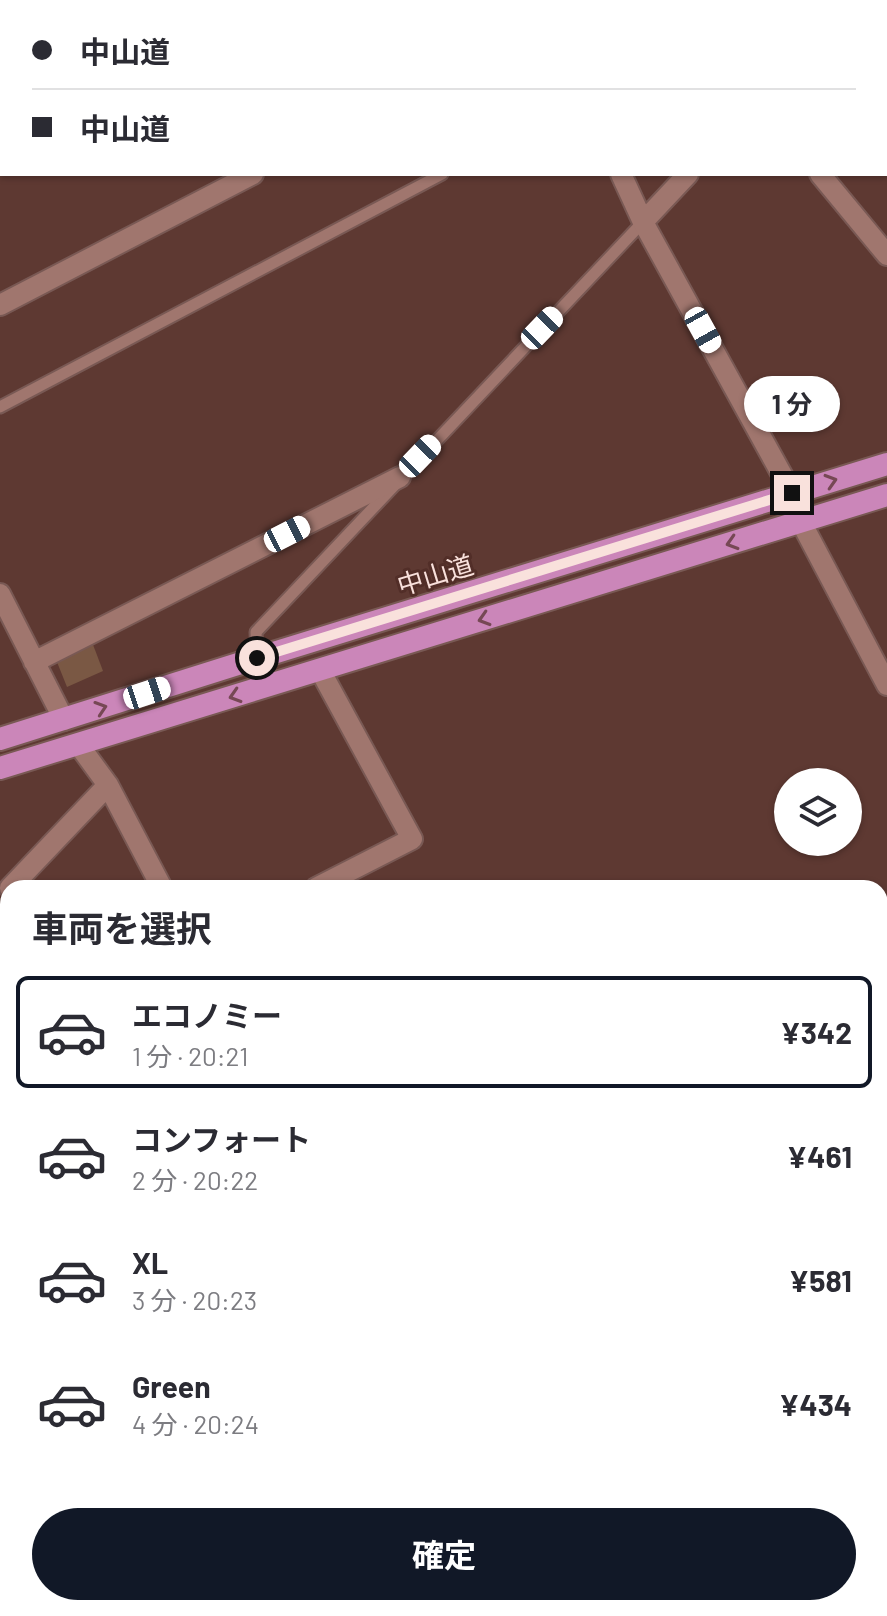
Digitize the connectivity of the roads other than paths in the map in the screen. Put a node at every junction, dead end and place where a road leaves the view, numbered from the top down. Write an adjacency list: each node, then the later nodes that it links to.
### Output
1 (249, 176): 8 (street)
2 (438, 176): 9 (lane)
3 (622, 176): 6 (street)
4 (686, 176): 6 (street)
5 (822, 176): 7 (street)
6 (643, 222): 11 (lane); 12 (street)
7 (887, 255)
8 (0, 305)
9 (0, 407)
10 (887, 464): 12 (highway, 中山道, one-way to 10)
11 (400, 477): 16 (lane); 17 (street)
12 (792, 493): 16 (highway, 中山道)
13 (887, 495): 14 (highway)
14 (801, 522): 18 (highway, one-way to 18); 19 (street)
15 (0, 594): 17 (street)
16 (257, 658): 20 (highway, 中山道, one-way to 16)
17 (34, 662): 20 (street)
18 (320, 670): 22 (highway, one-way to 22); 27 (street)
19 (887, 685)
20 (64, 720): 21 (highway, 中山道)
21 (0, 739)
22 (78, 744): 23 (highway); 24 (street)
23 (0, 768)
24 (108, 785): 25 (street); 26 (street)
25 (18, 880)
26 (158, 880)
27 (332, 880)

